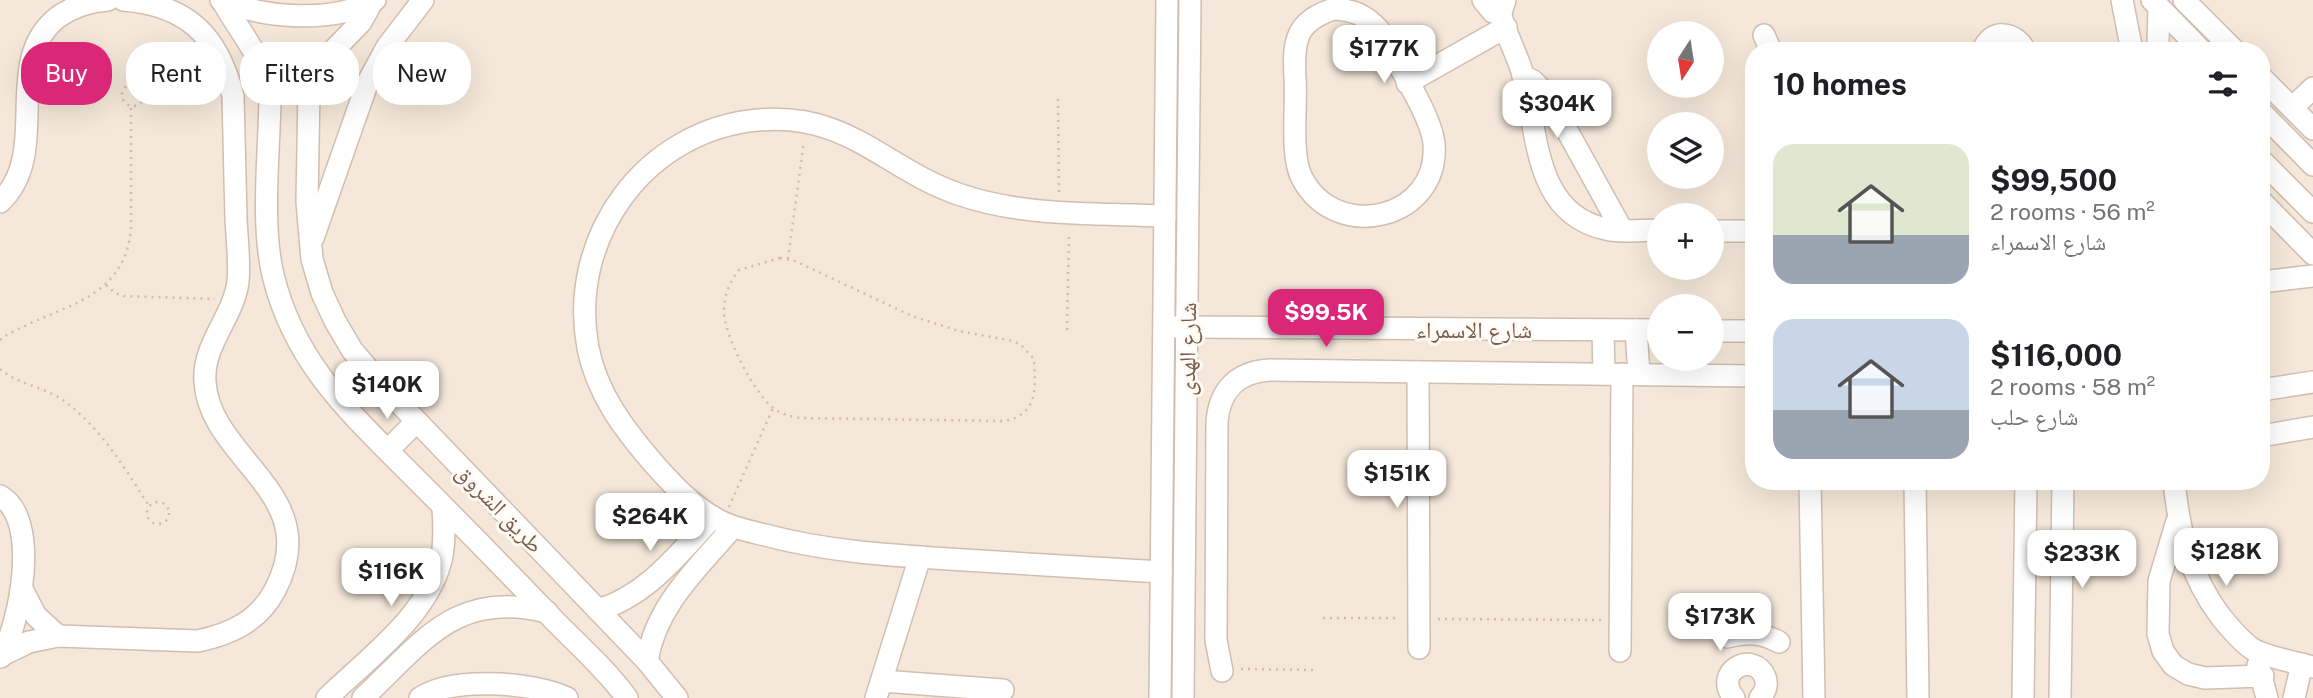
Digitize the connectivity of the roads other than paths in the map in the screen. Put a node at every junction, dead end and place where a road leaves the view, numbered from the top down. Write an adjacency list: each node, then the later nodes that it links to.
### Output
1 (108, 0): 27 (street)
2 (123, 0): 71 (street)
3 (221, 0): 9 (street); 54 (street, طريق الشروق)
4 (423, 0): 35 (street)
5 (1167, 0): 30 (street, شارع الهدى)
6 (1190, 0): 40 (street, شارع الهدى)
7 (2122, 0): 14 (street)
8 (2184, 0): 17 (street)
9 (373, 1): 35 (street, طريق الشروق)
10 (2155, 3): 15 (street); 16 (street)
11 (1499, 10): 18 (street); 19 (street)
12 (1988, 42): 13 (street)
13 (2020, 42)
14 (2131, 42)
15 (2158, 42)
16 (2193, 42)
17 (2226, 42)
18 (1523, 76): 31 (street); 31 (street)
19 (1407, 83): 19 (street)
20 (2270, 86): 22 (street)
21 (2313, 88): 22 (street)
22 (2292, 108): 24 (street)
23 (2270, 121): 25 (street)
24 (2313, 129)
25 (2313, 165)
26 (2270, 169): 29 (street)
27 (0, 202)
28 (2270, 210): 36 (street)
29 (2313, 212)
30 (1165, 216): 39 (street, شارع الهدى); 63 (street)
31 (1622, 230): 32 (street)
32 (1647, 230)
33 (1724, 231): 34 (street)
34 (1745, 231)
35 (310, 247): 51 (street, طريق الشروق)
36 (2313, 254)
37 (2313, 276): 38 (street)
38 (2270, 281)
39 (1164, 327): 40 (street, شارع الاسمراء); 65 (street, شارع الهدى)
40 (1187, 327): 41 (street, شارع الاسمراء); 93 (street, شارع الهدى)
41 (1603, 330): 42 (street, شارع الاسمراء); 47 (street)
42 (1636, 330): 43 (street, شارع الاسمراء); 47 (street)
43 (1647, 330)
44 (1724, 331): 45 (street)
45 (1745, 331)
46 (1418, 372): 47 (street); 75 (street); 82 (street)
47 (1621, 374): 48 (street); 77 (street)
48 (1745, 376)
49 (2313, 382): 50 (street)
50 (2270, 389)
51 (416, 422): 54 (street); 67 (street, طريق الشروق)
52 (2313, 428): 53 (street)
53 (2270, 435)
54 (388, 450): 61 (street, طريق الشروق)
55 (1810, 490): 96 (street)
56 (1915, 490): 97 (street)
57 (2026, 490): 98 (street)
58 (2063, 490): 99 (street)
59 (2175, 490): 62 (street)
60 (0, 496): 66 (street)
61 (443, 507): 68 (street, طريق الشروق); 69 (street)
62 (2178, 520): 76 (street); 83 (street)
63 (723, 522): 64 (street); 67 (street); 79 (street)
64 (920, 557): 65 (street); 84 (street)
65 (1161, 572): 92 (street, شارع الهدى)
66 (22, 589): 71 (street); 78 (street)
67 (598, 610): 79 (street, طريق الشروق)
68 (547, 612): 73 (street); 90 (street, طريق الشروق)
69 (406, 622): 73 (street); 86 (street)
70 (1755, 633): 72 (street); 74 (street); 80 (street)
71 (58, 636): 78 (street)
72 (1727, 637)
73 (424, 640): 87 (street)
74 (1779, 642)
75 (1419, 648)
76 (2253, 650): 81 (street); 83 (street)
77 (1620, 651)
78 (1, 656)
79 (648, 661): 91 (street, طريق الشروق)
80 (1751, 664): 94 (street); 95 (street)
81 (2307, 665): 101 (street)
82 (1221, 666)
83 (2263, 676): 100 (street)
84 (879, 689): 85 (street)
85 (1003, 690)
86 (327, 698)
87 (363, 698)
88 (420, 698): 89 (street)
89 (567, 698)
90 (627, 698)
91 (677, 698)
92 (1160, 698)
93 (1183, 698)
94 (1733, 698)
95 (1760, 698)
96 (1814, 698)
97 (1918, 698)
98 (2023, 698)
99 (2060, 698)
100 (2267, 698)
101 (2294, 698)

